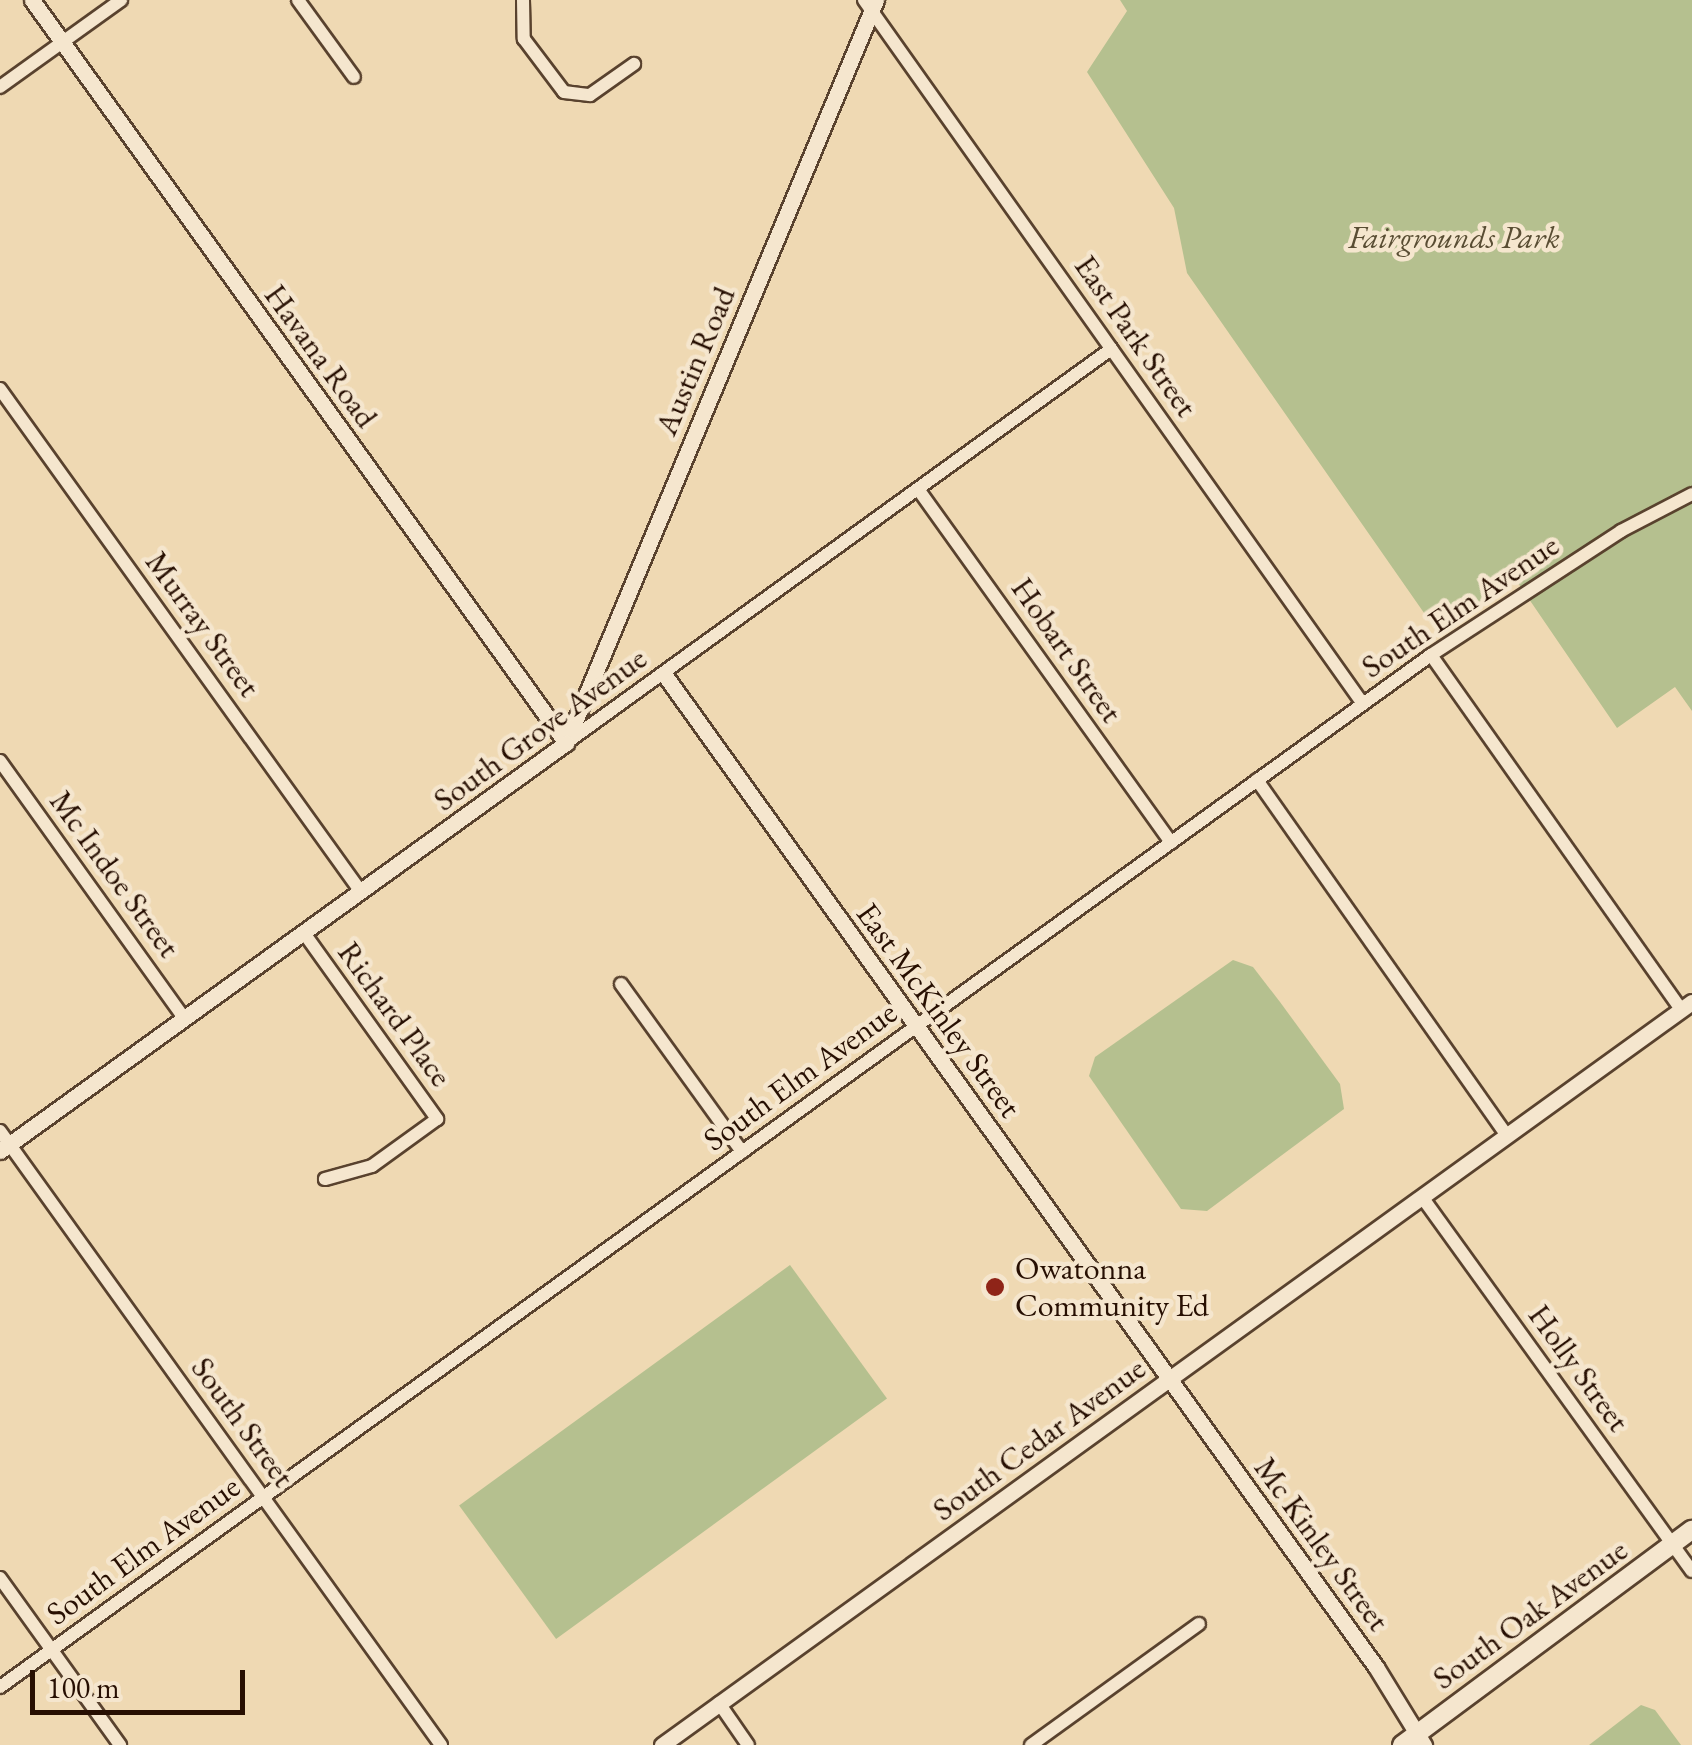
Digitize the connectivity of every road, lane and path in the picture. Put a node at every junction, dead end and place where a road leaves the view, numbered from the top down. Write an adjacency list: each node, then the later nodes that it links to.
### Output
1 (32, 0): 6 (street, Havana Road)
2 (121, 0): 6 (street)
3 (298, 0): 8 (street)
4 (523, 0): 7 (street)
5 (870, 4): 10 (street, East Park Street); 17 (street, Austin Road)
6 (62, 42): 9 (street); 17 (street, Havana Road)
7 (634, 64)
8 (354, 77)
9 (0, 87)
10 (1111, 349): 12 (street, South Grove Avenue); 16 (street, East Park Street)
11 (0, 390): 21 (street, Murray Street)
12 (918, 489): 15 (street, South Grove Avenue); 20 (street, Hobart Street)
13 (1692, 494): 14 (street, South Elm Avenue)
14 (1432, 655): 16 (street, South Elm Avenue); 24 (street)
15 (664, 674): 17 (street, South Grove Avenue); 26 (street, East McKinley Street)
16 (1363, 704): 19 (street, South Elm Avenue)
17 (566, 743): 21 (street, South Grove Avenue)
18 (0, 760): 25 (street, Mc Indoe Street)
19 (1258, 780): 20 (street, South Elm Avenue); 27 (street)
20 (1170, 843): 26 (street, South Elm Avenue)
21 (361, 892): 22 (street, South Grove Avenue)
22 (304, 933): 25 (street, South Grove Avenue); 30 (street, Richard Place)
23 (621, 984): 29 (street)
24 (1686, 1006): 27 (street, South Cedar Avenue)
25 (186, 1019): 28 (street, South Grove Avenue)
26 (916, 1026): 29 (street, South Elm Avenue); 32 (street, East McKinley Street)
27 (1507, 1136): 31 (street, South Cedar Avenue)
28 (3, 1142): 33 (street, South Street)
29 (742, 1152): 33 (street, South Elm Avenue)
30 (325, 1179)
31 (1422, 1197): 32 (street, South Cedar Avenue); 35 (street, Holly Street)
32 (1169, 1379): 41 (street, South Cedar Avenue); 42 (street, Mc Kinley Street)
33 (263, 1498): 39 (street, South Elm Avenue); 44 (street, South Street)
34 (1692, 1530): 35 (main road, South Oak Avenue)
35 (1674, 1546): 36 (street, Holly Street); 42 (main road, South Oak Avenue)
36 (1692, 1571)
37 (0, 1578): 39 (street)
38 (1200, 1624): 47 (street)
39 (52, 1650): 40 (street, South Elm Avenue); 43 (street)
40 (0, 1687)
41 (719, 1704): 45 (street, South Cedar Avenue); 46 (street)
42 (1414, 1741)
43 (120, 1745)
44 (441, 1745)
45 (662, 1745)
46 (748, 1745)
47 (1031, 1745)

